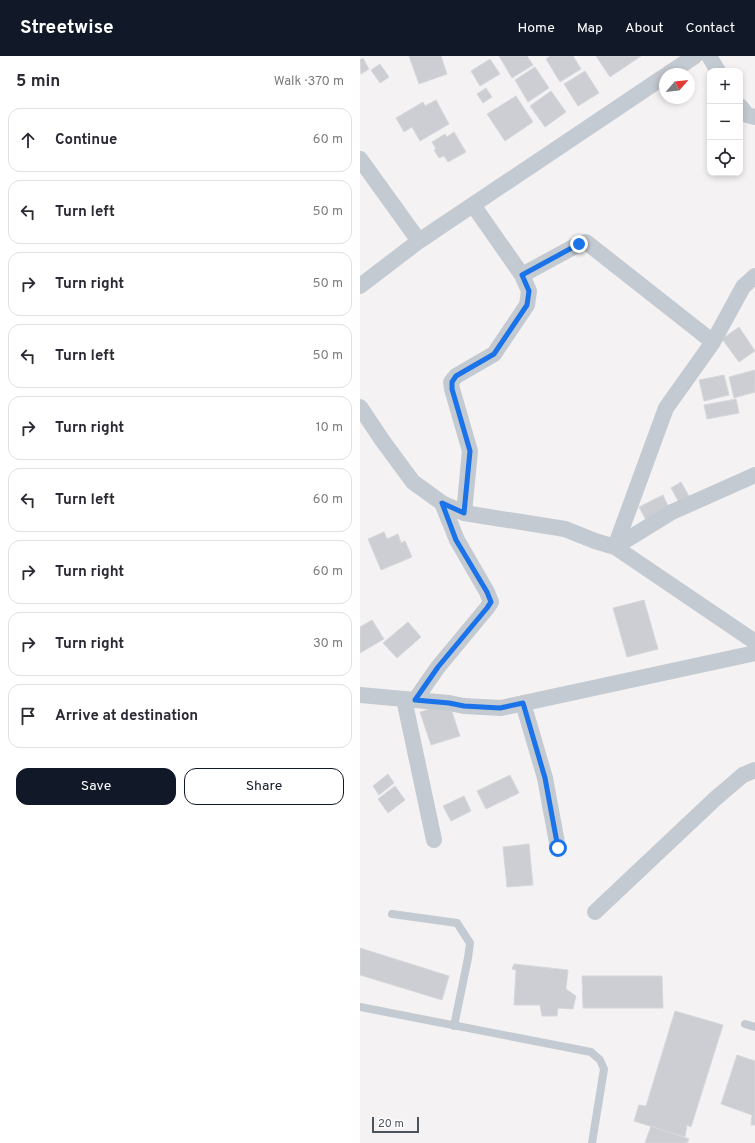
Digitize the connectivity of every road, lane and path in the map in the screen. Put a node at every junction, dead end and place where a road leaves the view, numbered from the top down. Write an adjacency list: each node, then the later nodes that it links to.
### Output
1 (694, 56): 3 (street)
2 (709, 56): 4 (street)
3 (677, 68)
4 (716, 68)
5 (659, 80): 9 (street)
6 (743, 109): 7 (street)
7 (755, 117)
8 (360, 159): 10 (street)
9 (474, 205): 10 (street); 11 (street)
10 (420, 241): 13 (street)
11 (522, 275): 14 (street); 18 (street)
12 (755, 276): 14 (street)
13 (360, 286)
14 (713, 342): 19 (street)
15 (360, 407): 17 (street)
16 (755, 475): 19 (street)
17 (442, 503): 18 (street); 23 (street)
18 (464, 513): 19 (street)
19 (615, 547): 20 (street)
20 (755, 642)
21 (755, 653): 24 (street)
22 (360, 695): 23 (street)
23 (409, 700): 24 (street); 26 (street)
24 (523, 703): 27 (street)
25 (755, 770): 28 (street)
26 (434, 840)
27 (558, 848)
28 (595, 912)
29 (392, 914): 32 (lane)
30 (360, 1007): 32 (lane)
31 (745, 1024): 33 (lane)
32 (454, 1026): 34 (lane)
33 (755, 1027)
34 (592, 1143)

